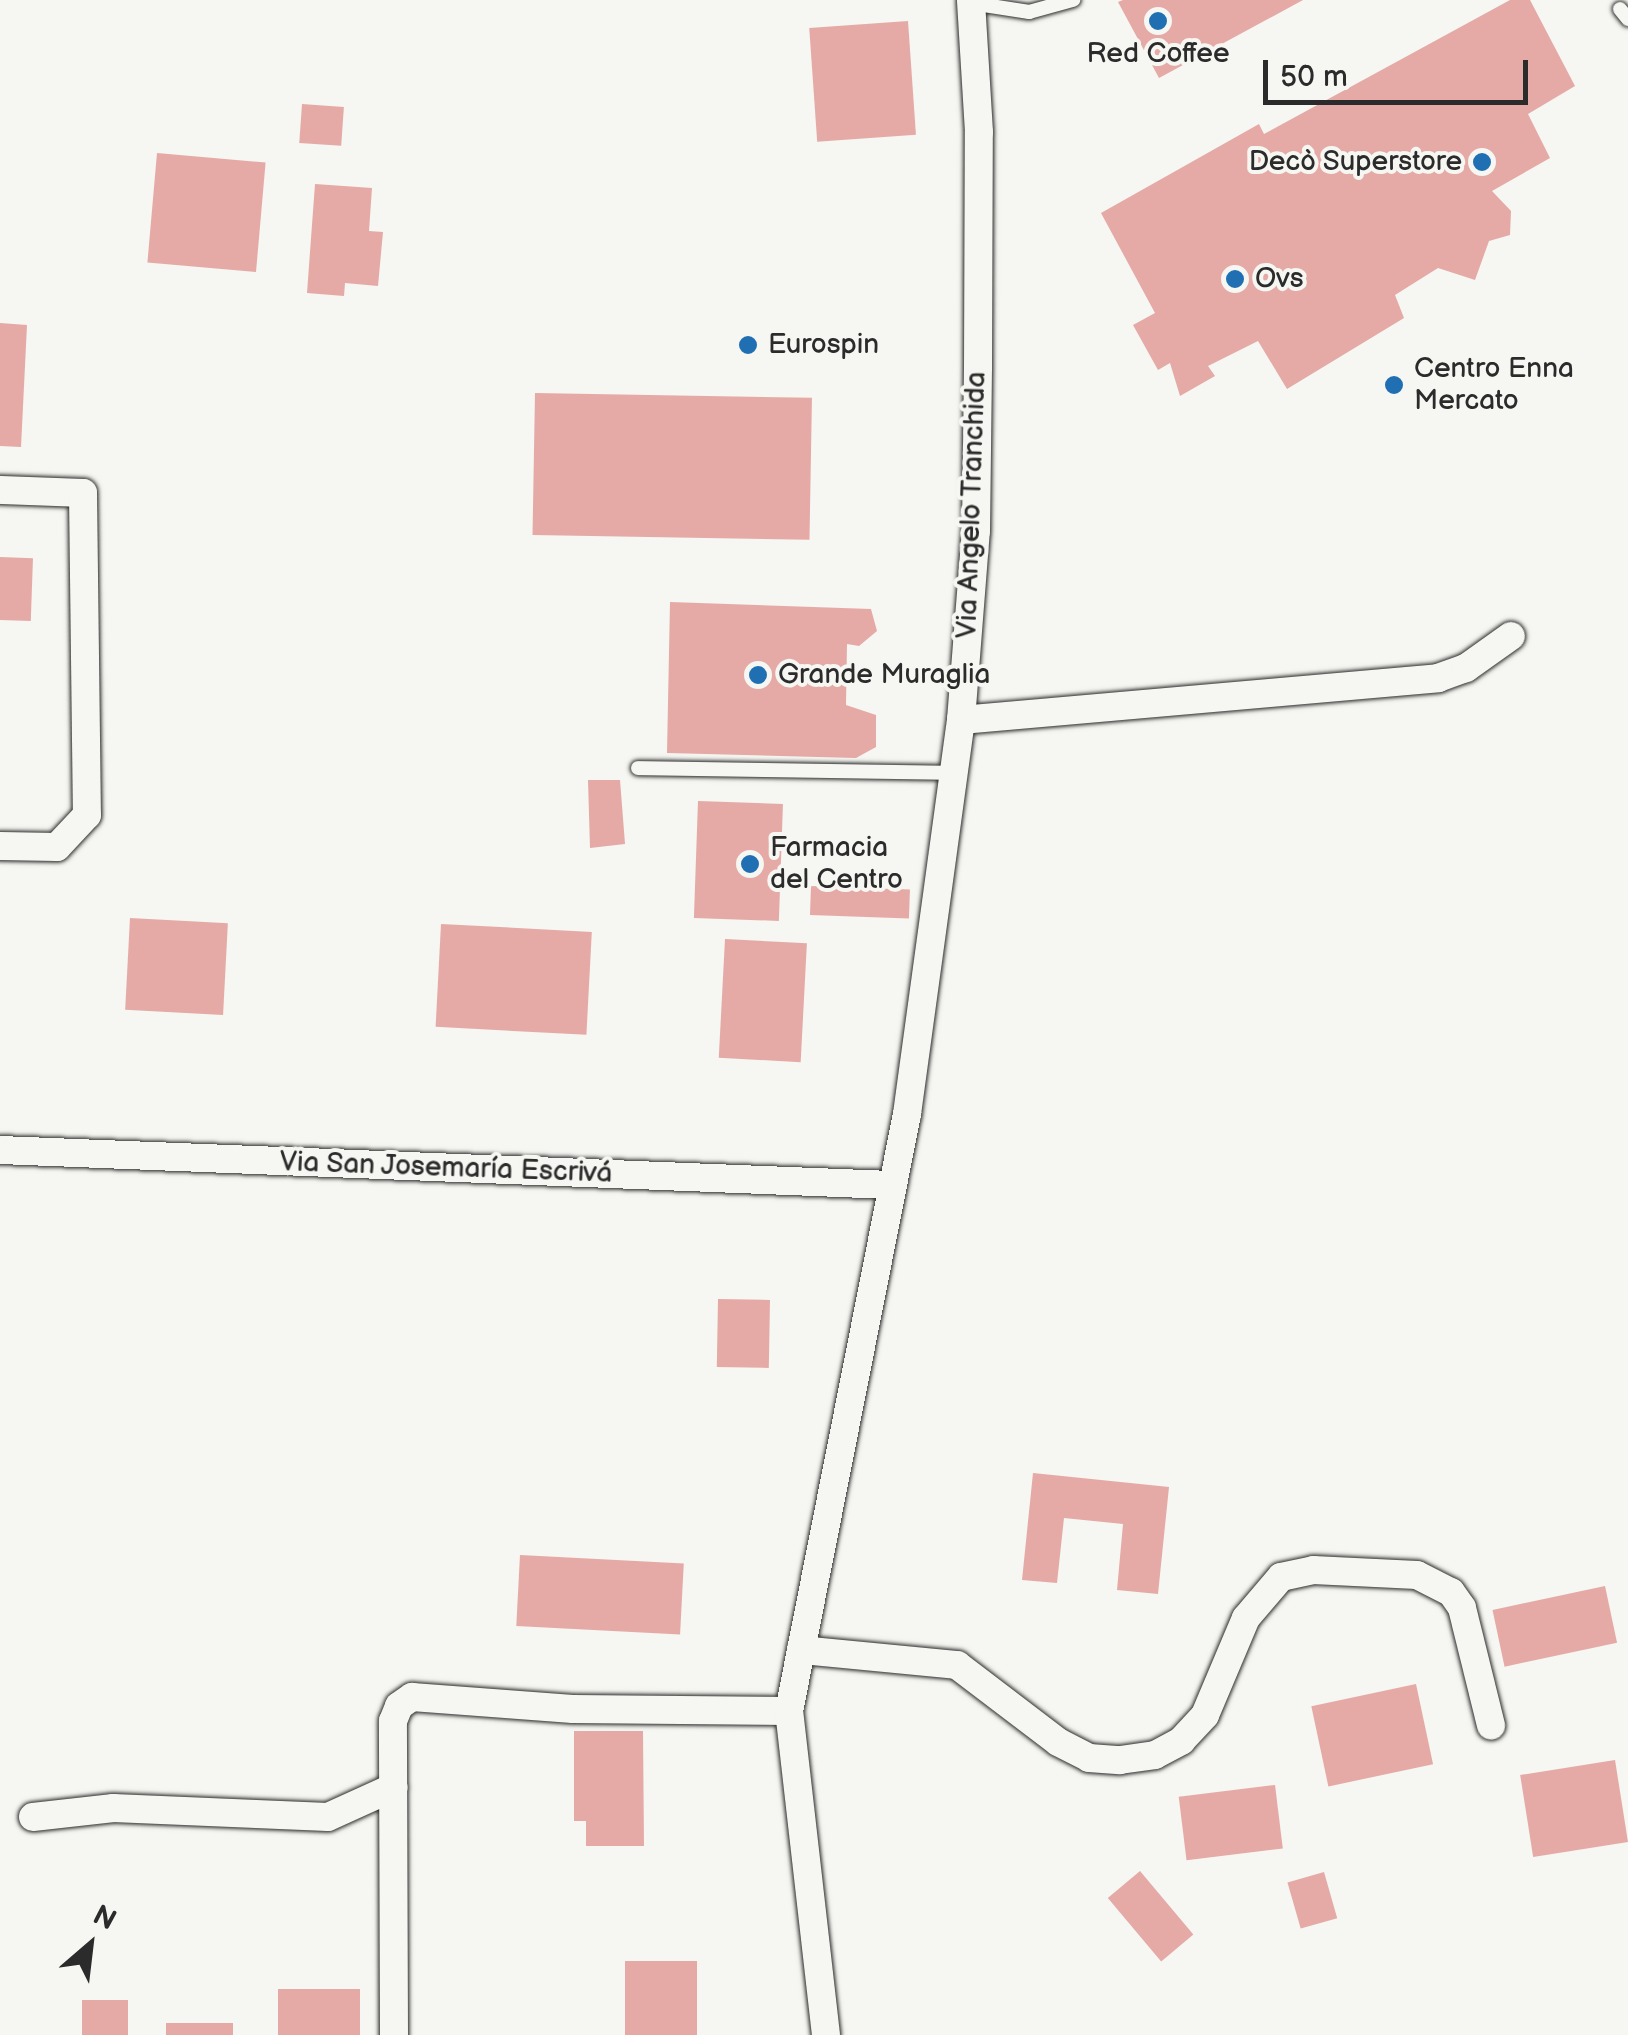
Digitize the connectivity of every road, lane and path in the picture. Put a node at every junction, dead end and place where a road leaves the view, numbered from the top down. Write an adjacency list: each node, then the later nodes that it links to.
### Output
1 (1073, 0): 2 (lane)
2 (971, 1): 5 (street, Via Angelo Tranchida)
3 (0, 490): 8 (street)
4 (1511, 636): 5 (street)
5 (961, 720): 7 (street, Via Angelo Tranchida)
6 (638, 768): 7 (lane)
7 (955, 773): 10 (street, Via Angelo Tranchida)
8 (0, 846)
9 (0, 1150): 10 (street, Via San Josemaría Escrivá)
10 (892, 1185): 11 (street, Via Angelo Tranchida)
11 (800, 1650): 12 (street, Via Angelo Tranchida); 13 (street)
12 (789, 1710): 14 (street); 17 (street, Via Angelo Tranchida)
13 (1491, 1725)
14 (394, 1787): 15 (street); 16 (street)
15 (33, 1817)
16 (394, 2035)
17 (826, 2035)

